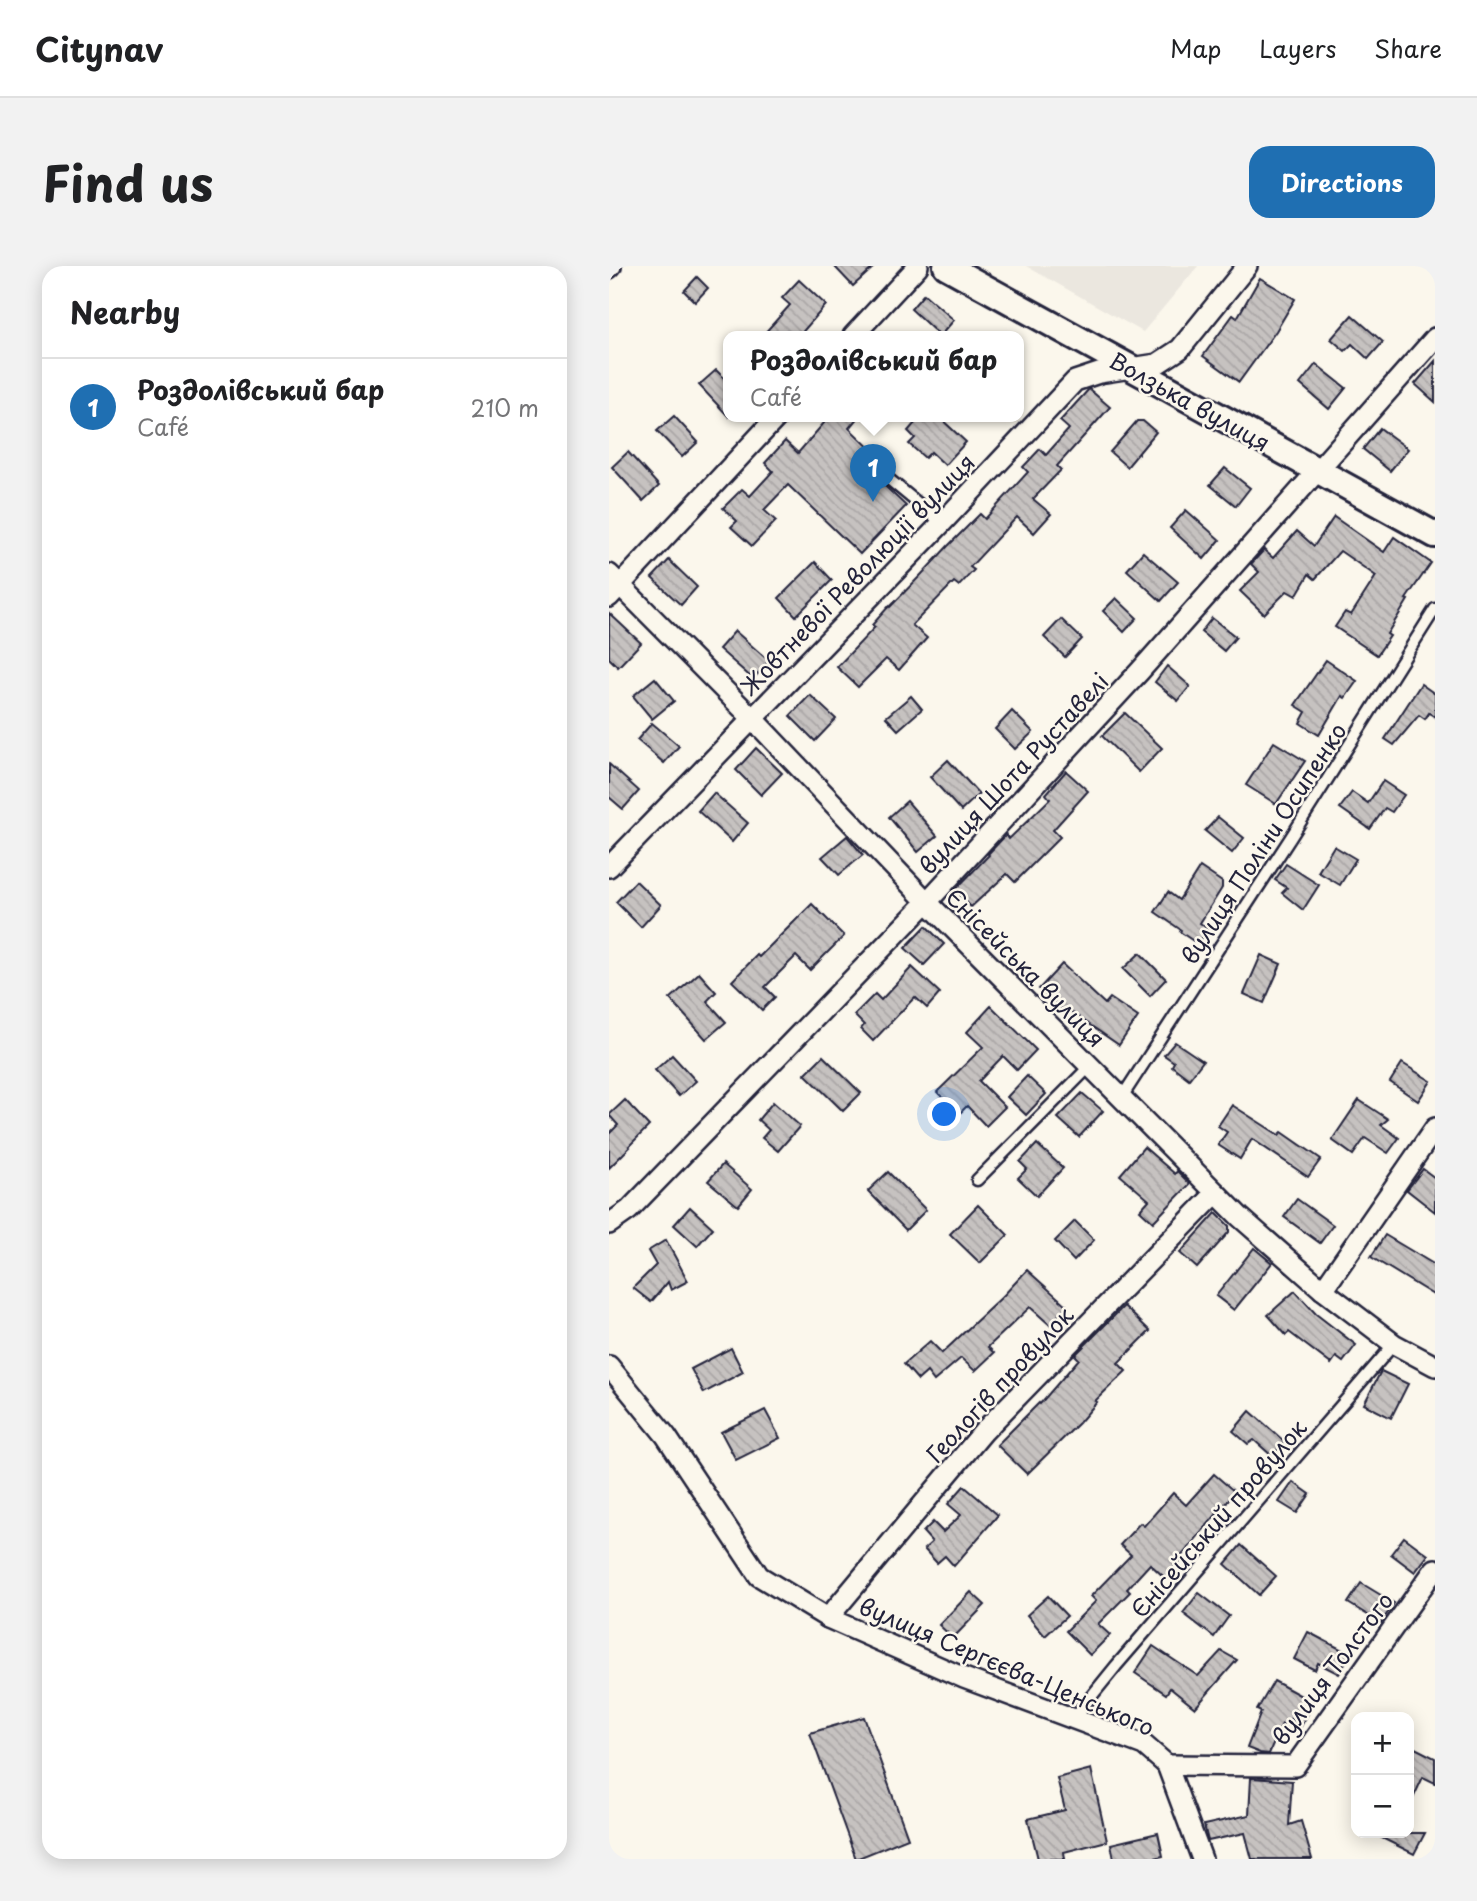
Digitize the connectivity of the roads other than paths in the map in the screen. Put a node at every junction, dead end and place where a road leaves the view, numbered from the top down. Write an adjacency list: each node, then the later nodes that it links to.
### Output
1 (918, 266): 4 (street)
2 (946, 266): 6 (street, Волзька вулиця)
3 (1247, 266): 6 (street, Жовтневої Революції вулиця)
4 (858, 331)
5 (1435, 338): 8 (street, вулиця Шота Руставелі)
6 (1129, 367): 8 (street, Волзька вулиця); 10 (street, Жовтневої Революції вулиця)
7 (772, 422): 12 (street)
8 (1317, 470): 11 (street, Волзька вулиця); 16 (street, вулиця Шота Руставелі)
9 (885, 476): 10 (lane)
10 (941, 523): 14 (street, Жовтневої Революції вулиця)
11 (1435, 535)
12 (613, 585): 14 (street, Єнісейська вулиця)
13 (1435, 609): 18 (lane, вулиця Поліни Осипенко)
14 (752, 718): 15 (street, Жовтневої Революції вулиця); 16 (street, Єнісейська вулиця)
15 (609, 867)
16 (927, 902): 17 (street, Єнісейська вулиця); 22 (street, вулиця Шота Руставелі)
17 (1090, 1066): 18 (street, Єнісейська вулиця); 20 (lane)
18 (1122, 1097): 21 (street, Єнісейська вулиця)
19 (1435, 1128): 23 (street)
20 (977, 1180)
21 (1216, 1193): 23 (street, Єнісейська вулиця); 28 (street, Геологів провулок)
22 (609, 1224)
23 (1323, 1290): 24 (street, Єнісейська вулиця)
24 (1394, 1344): 26 (street, Єнісейська вулиця); 29 (lane, Єнісейський провулок)
25 (609, 1366): 28 (street, вулиця Сергєєва-Ценського)
26 (1435, 1366)
27 (1435, 1569): 30 (street, вулиця Толстого)
28 (828, 1618): 29 (street, вулиця Сергєєва-Ценського)
29 (1073, 1719): 30 (street, вулиця Сергєєва-Ценського)
30 (1167, 1765): 31 (street)
31 (1202, 1859)

